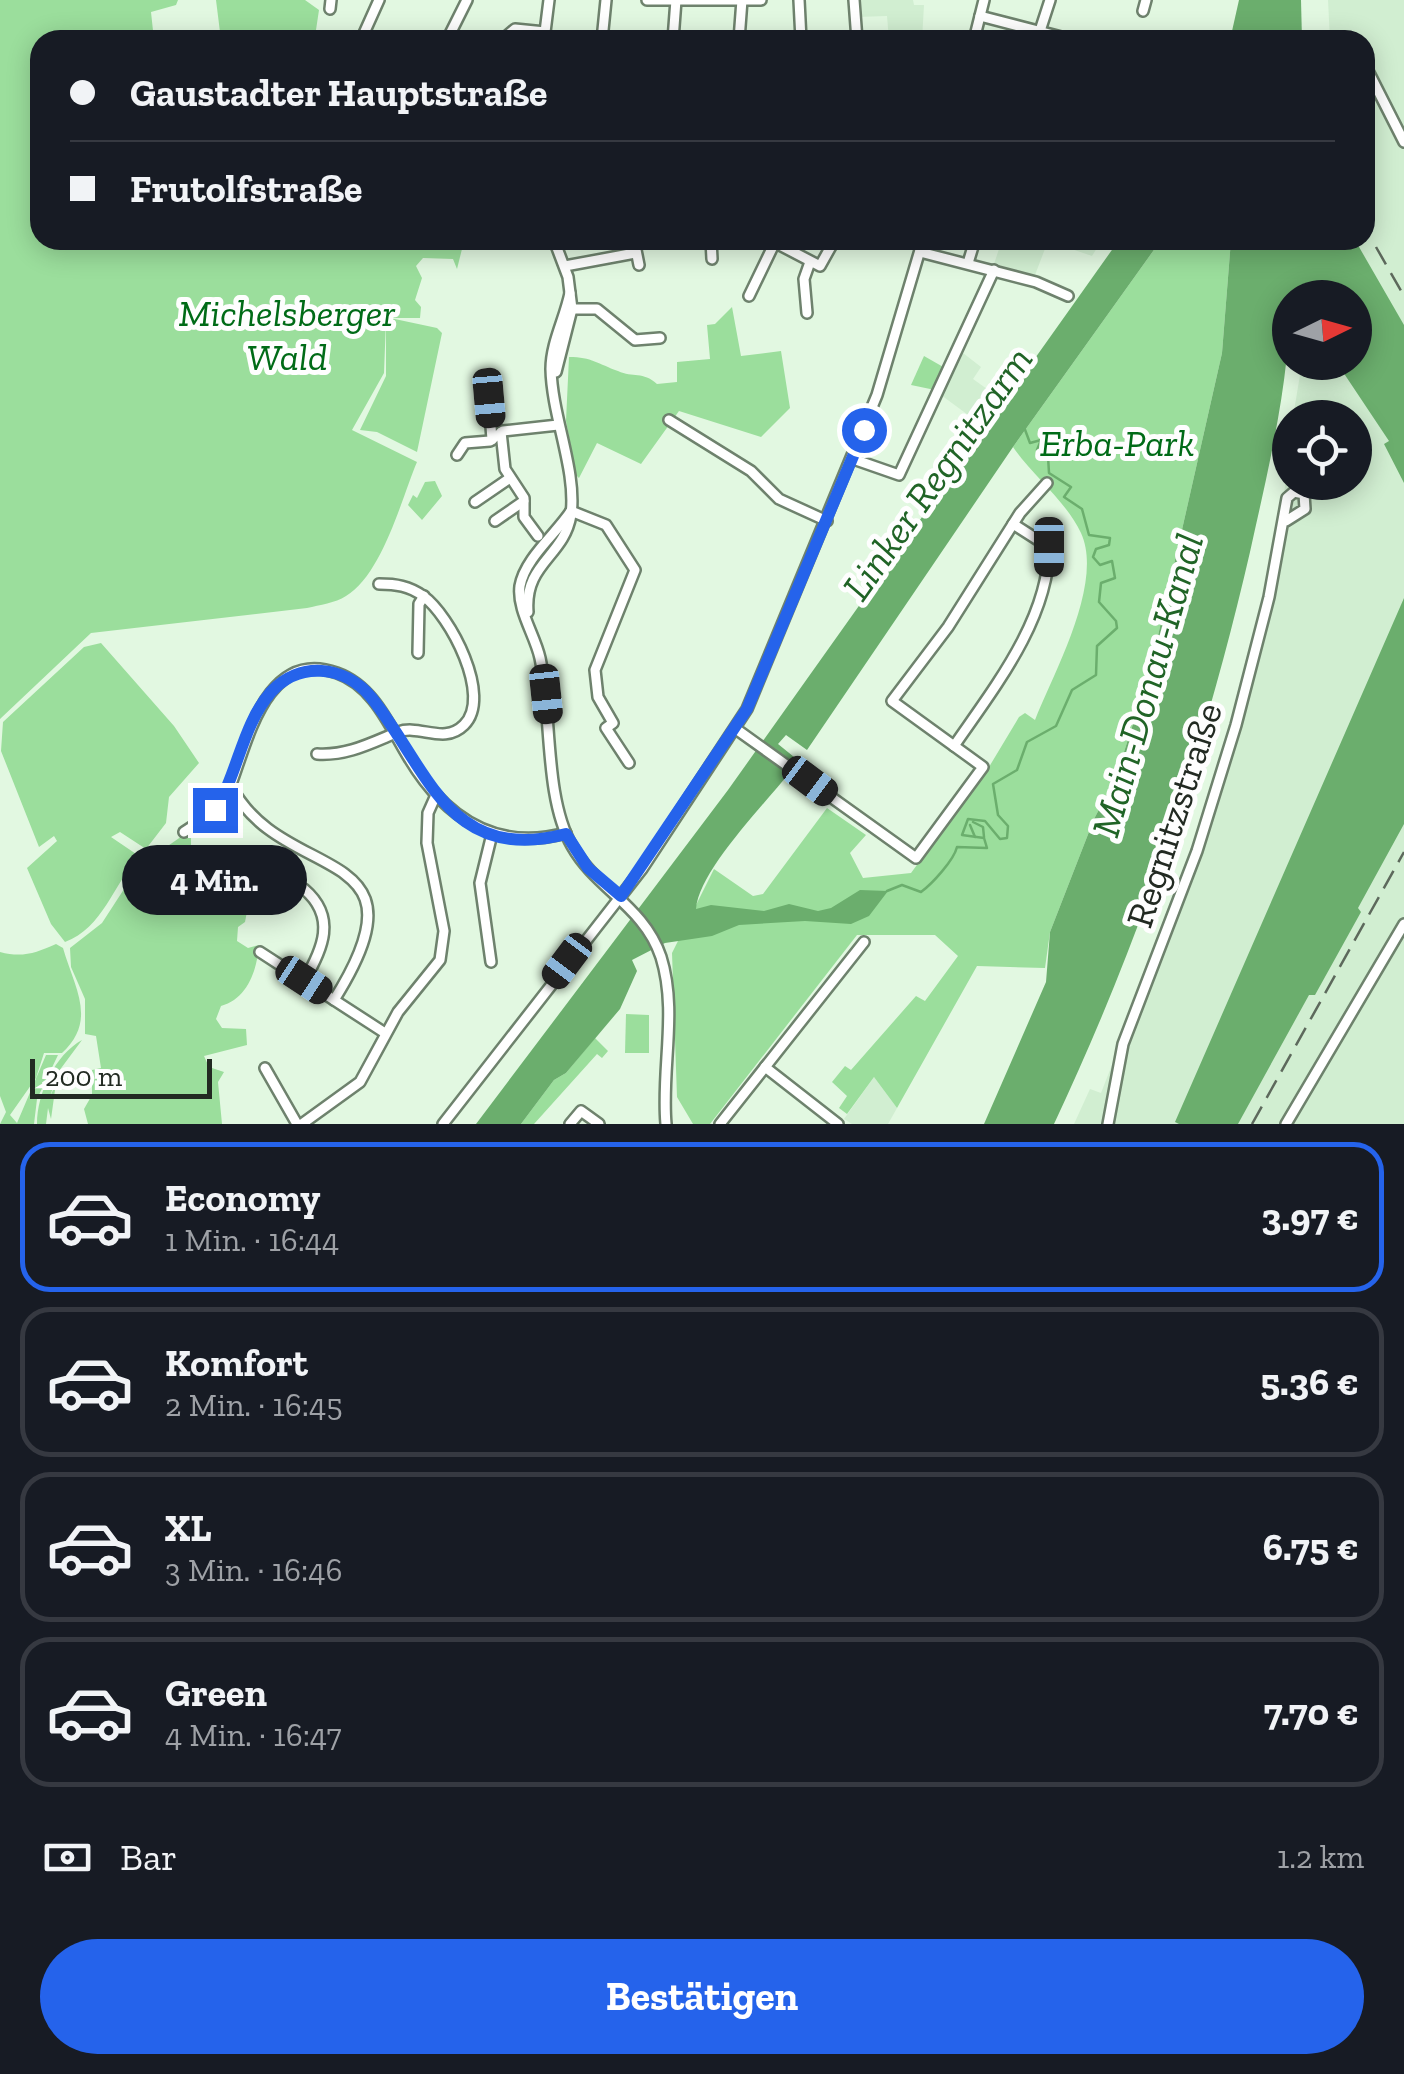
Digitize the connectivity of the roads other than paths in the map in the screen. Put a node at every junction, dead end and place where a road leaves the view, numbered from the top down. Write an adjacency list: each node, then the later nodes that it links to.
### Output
1 (379, 0): 14 (street)
2 (467, 0): 15 (street)
3 (549, 0): 16 (street)
4 (606, 0): 17 (street)
5 (647, 0): 11 (street)
6 (761, 0): 12 (street)
7 (799, 0): 20 (street)
8 (854, 0): 21 (street)
9 (984, 0): 13 (street)
10 (1050, 0): 24 (street)
11 (676, 1): 12 (street); 18 (street)
12 (742, 1): 19 (street)
13 (980, 16): 22 (street); 23 (street)
14 (366, 30)
15 (452, 30)
16 (546, 30)
17 (603, 30)
18 (674, 30)
19 (740, 30)
20 (800, 30)
21 (856, 30)
22 (976, 30)
23 (1021, 30)
24 (1041, 30)
25 (1375, 88): 27 (street)
26 (1375, 97): 27 (street)
27 (1379, 98): 28 (street)
28 (1404, 142)
29 (558, 250): 42 (street)
30 (635, 250): 37 (street)
31 (712, 250): 38 (street)
32 (771, 250): 45 (street)
33 (790, 250): 39 (street)
34 (829, 250): 39 (street)
35 (972, 250): 40 (street)
36 (920, 252): 40 (street); 57 (street)
37 (635, 253): 41 (street); 42 (street)
38 (712, 258)
39 (810, 262): 48 (street)
40 (968, 263): 43 (street)
41 (639, 265)
42 (565, 266): 44 (street)
43 (994, 270): 46 (street); 57 (street)
44 (570, 293): 47 (street); 51 (street)
45 (749, 296)
46 (1068, 296)
47 (572, 310): 49 (street); 51 (street)
48 (807, 312)
49 (660, 338)
50 (485, 376): 55 (street)
51 (554, 390): 53 (street)
52 (669, 420): 64 (street)
53 (558, 425): 54 (street); 62 (street)
54 (501, 432): 55 (street); 58 (street)
55 (492, 440): 56 (street)
56 (457, 456)
57 (853, 459): 64 (street)
58 (510, 478): 60 (street); 61 (street)
59 (1047, 483): 66 (street)
60 (524, 501): 63 (street); 67 (street)
61 (475, 502)
62 (571, 511): 75 (street); 80 (street)
63 (495, 520)
64 (828, 520): 71 (street)
65 (1286, 521): 99 (street, Regnitzstraße)
66 (1013, 524): 73 (street); 73 (street)
67 (538, 536)
68 (379, 584): 69 (street)
69 (424, 596): 70 (street); 72 (street)
70 (418, 653)
71 (736, 730): 73 (street); 82 (street)
72 (395, 734): 74 (street); 76 (street); 77 (street)
73 (954, 746)
74 (316, 754)
75 (629, 763)
76 (231, 786): 78 (street); 88 (street)
77 (436, 794): 79 (street); 89 (street)
78 (184, 832)
79 (492, 834): 80 (street); 86 (street)
80 (566, 834): 82 (street)
81 (304, 889): 87 (street)
82 (621, 896): 94 (street); 97 (street)
83 (1404, 924): 100 (street)
84 (864, 942): 90 (street)
85 (260, 952): 87 (street)
86 (491, 962)
87 (304, 980): 88 (street)
88 (334, 1000): 89 (street)
89 (385, 1033): 93 (street)
90 (765, 1067): 92 (street); 98 (street)
91 (264, 1068): 93 (street)
92 (834, 1121)
93 (300, 1124)
94 (443, 1124)
95 (570, 1124): 96 (street)
96 (599, 1124)
97 (666, 1124)
98 (720, 1124)
99 (1108, 1124)
100 (1286, 1124)

